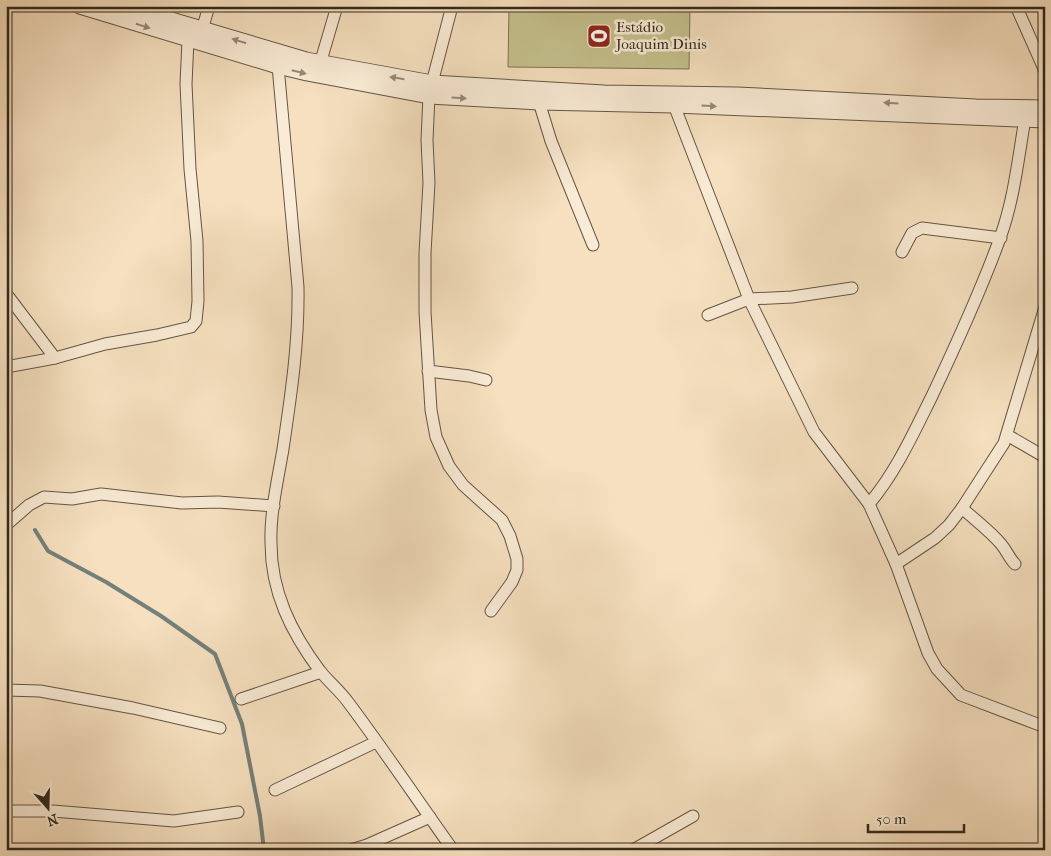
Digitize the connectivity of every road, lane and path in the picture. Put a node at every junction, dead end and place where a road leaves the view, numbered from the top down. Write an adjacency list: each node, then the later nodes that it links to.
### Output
1 (80, 6): 8 (street, one-way to 8)
2 (124, 6): 7 (street)
3 (210, 6): 7 (street)
4 (337, 6): 9 (street)
5 (452, 6): 12 (street)
6 (1016, 6): 11 (street)
7 (202, 30): 9 (street, one-way to 7)
8 (188, 40): 10 (street); 26 (street)
9 (320, 64): 12 (street, one-way to 9)
10 (278, 66): 12 (street, one-way to 12); 33 (street)
11 (1045, 71)
12 (430, 90): 13 (street, one-way to 13); 15 (street, one-way to 12); 28 (street)
13 (539, 102): 14 (street); 19 (street)
14 (674, 105): 16 (street, one-way to 16); 23 (street)
15 (1045, 108)
16 (1025, 119): 17 (street); 18 (street)
17 (1045, 120)
18 (1000, 238): 20 (street); 32 (street)
19 (593, 245)
20 (902, 252)
21 (852, 288): 23 (street)
22 (8, 296): 26 (street)
23 (749, 299): 25 (street); 32 (street)
24 (1045, 307): 30 (street)
25 (708, 315)
26 (55, 358): 27 (street)
27 (6, 367)
28 (428, 370): 29 (street); 38 (street)
29 (486, 380)
30 (1007, 435): 31 (street); 34 (street)
31 (1045, 457)
32 (869, 504): 36 (street)
33 (274, 506): 35 (street); 39 (street)
34 (962, 508): 36 (street); 37 (street)
35 (6, 525)
36 (896, 564): 42 (street)
37 (1015, 564)
38 (491, 611)
39 (321, 672): 41 (street); 44 (street)
40 (6, 690): 43 (street)
41 (241, 699)
42 (1045, 727)
43 (220, 728)
44 (376, 742): 45 (street); 49 (street)
45 (275, 790)
46 (6, 811): 47 (street)
47 (238, 812)
48 (693, 816): 52 (street)
49 (430, 817): 50 (street); 51 (street)
50 (351, 850)
51 (454, 850)
52 (633, 850)

